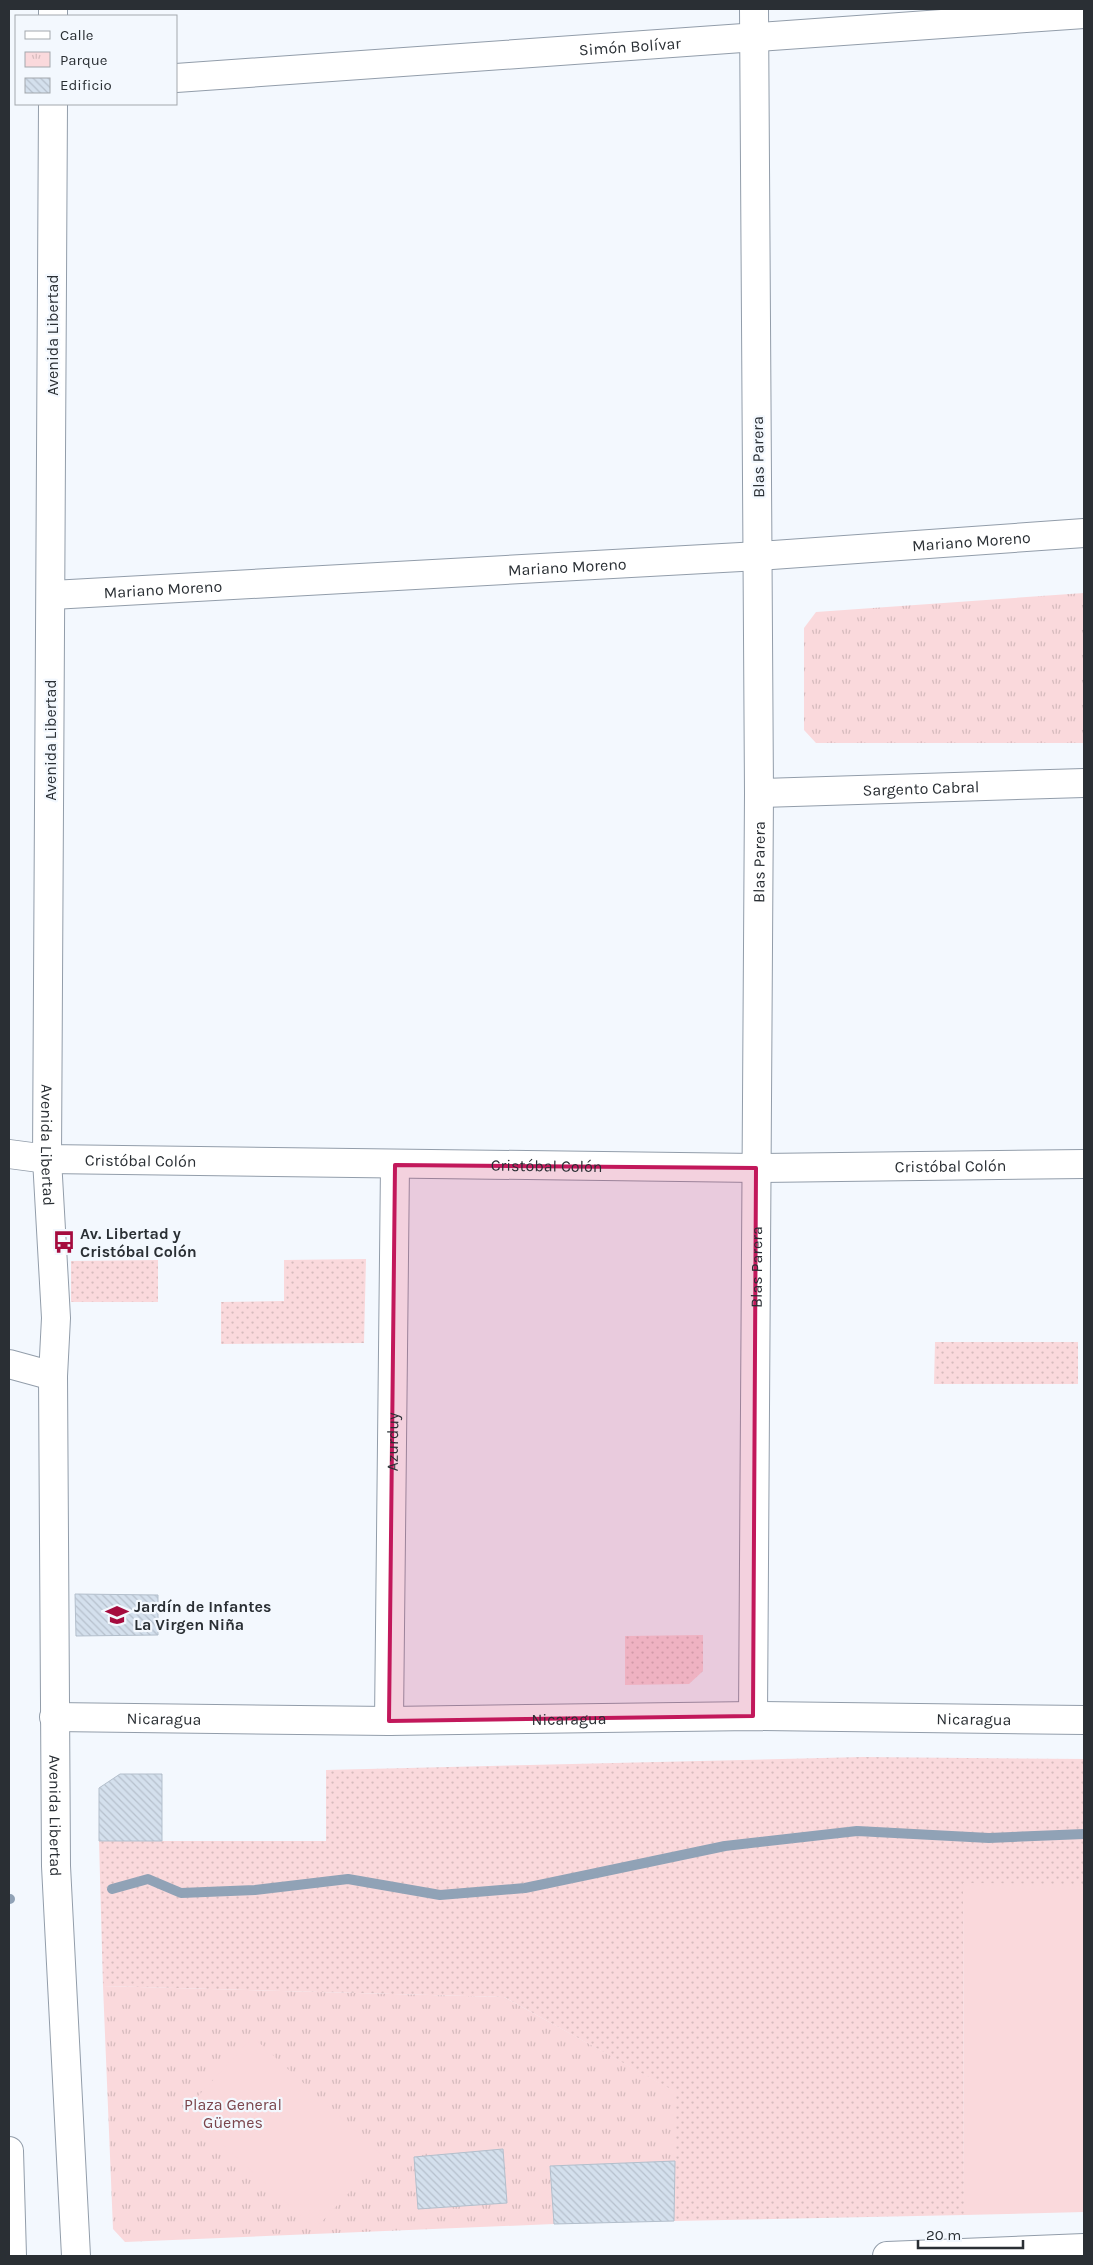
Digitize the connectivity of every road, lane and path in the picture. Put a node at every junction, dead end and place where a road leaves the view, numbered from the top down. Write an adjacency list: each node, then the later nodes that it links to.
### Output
1 (754, 9): 3 (street, Blas Parera)
2 (1084, 14): 3 (street, Simón Bolívar)
3 (754, 38): 4 (street, Simón Bolívar); 7 (street, Blas Parera)
4 (178, 78)
5 (53, 105): 8 (street, Avenida Libertad)
6 (1084, 533): 7 (street, Mariano Moreno)
7 (759, 556): 8 (street, Mariano Moreno); 10 (street, Blas Parera)
8 (52, 596): 12 (street, Avenida Libertad)
9 (1084, 783): 10 (street, Sargento Cabral)
10 (759, 793): 15 (street, Blas Parera)
11 (9, 1154): 12 (street, Cristóbal Colón)
12 (47, 1159): 14 (street, Cristóbal Colón); 17 (street, Avenida Libertad)
13 (1084, 1164): 15 (street, Cristóbal Colón)
14 (395, 1165): 15 (street, Cristóbal Colón); 20 (street, Azurduy)
15 (756, 1168): 18 (street, Blas Parera)
16 (9, 1364): 17 (street)
17 (53, 1376): 19 (street, Avenida Libertad)
18 (753, 1716): 20 (street, Nicaragua); 21 (street, Nicaragua)
19 (54, 1717): 20 (street, Nicaragua); 25 (street, Avenida Libertad)
20 (389, 1720)
21 (1084, 1720)
22 (9, 2152): 24 (street)
23 (1084, 2248): 26 (street)
24 (12, 2256)
25 (76, 2256)
26 (887, 2256)

